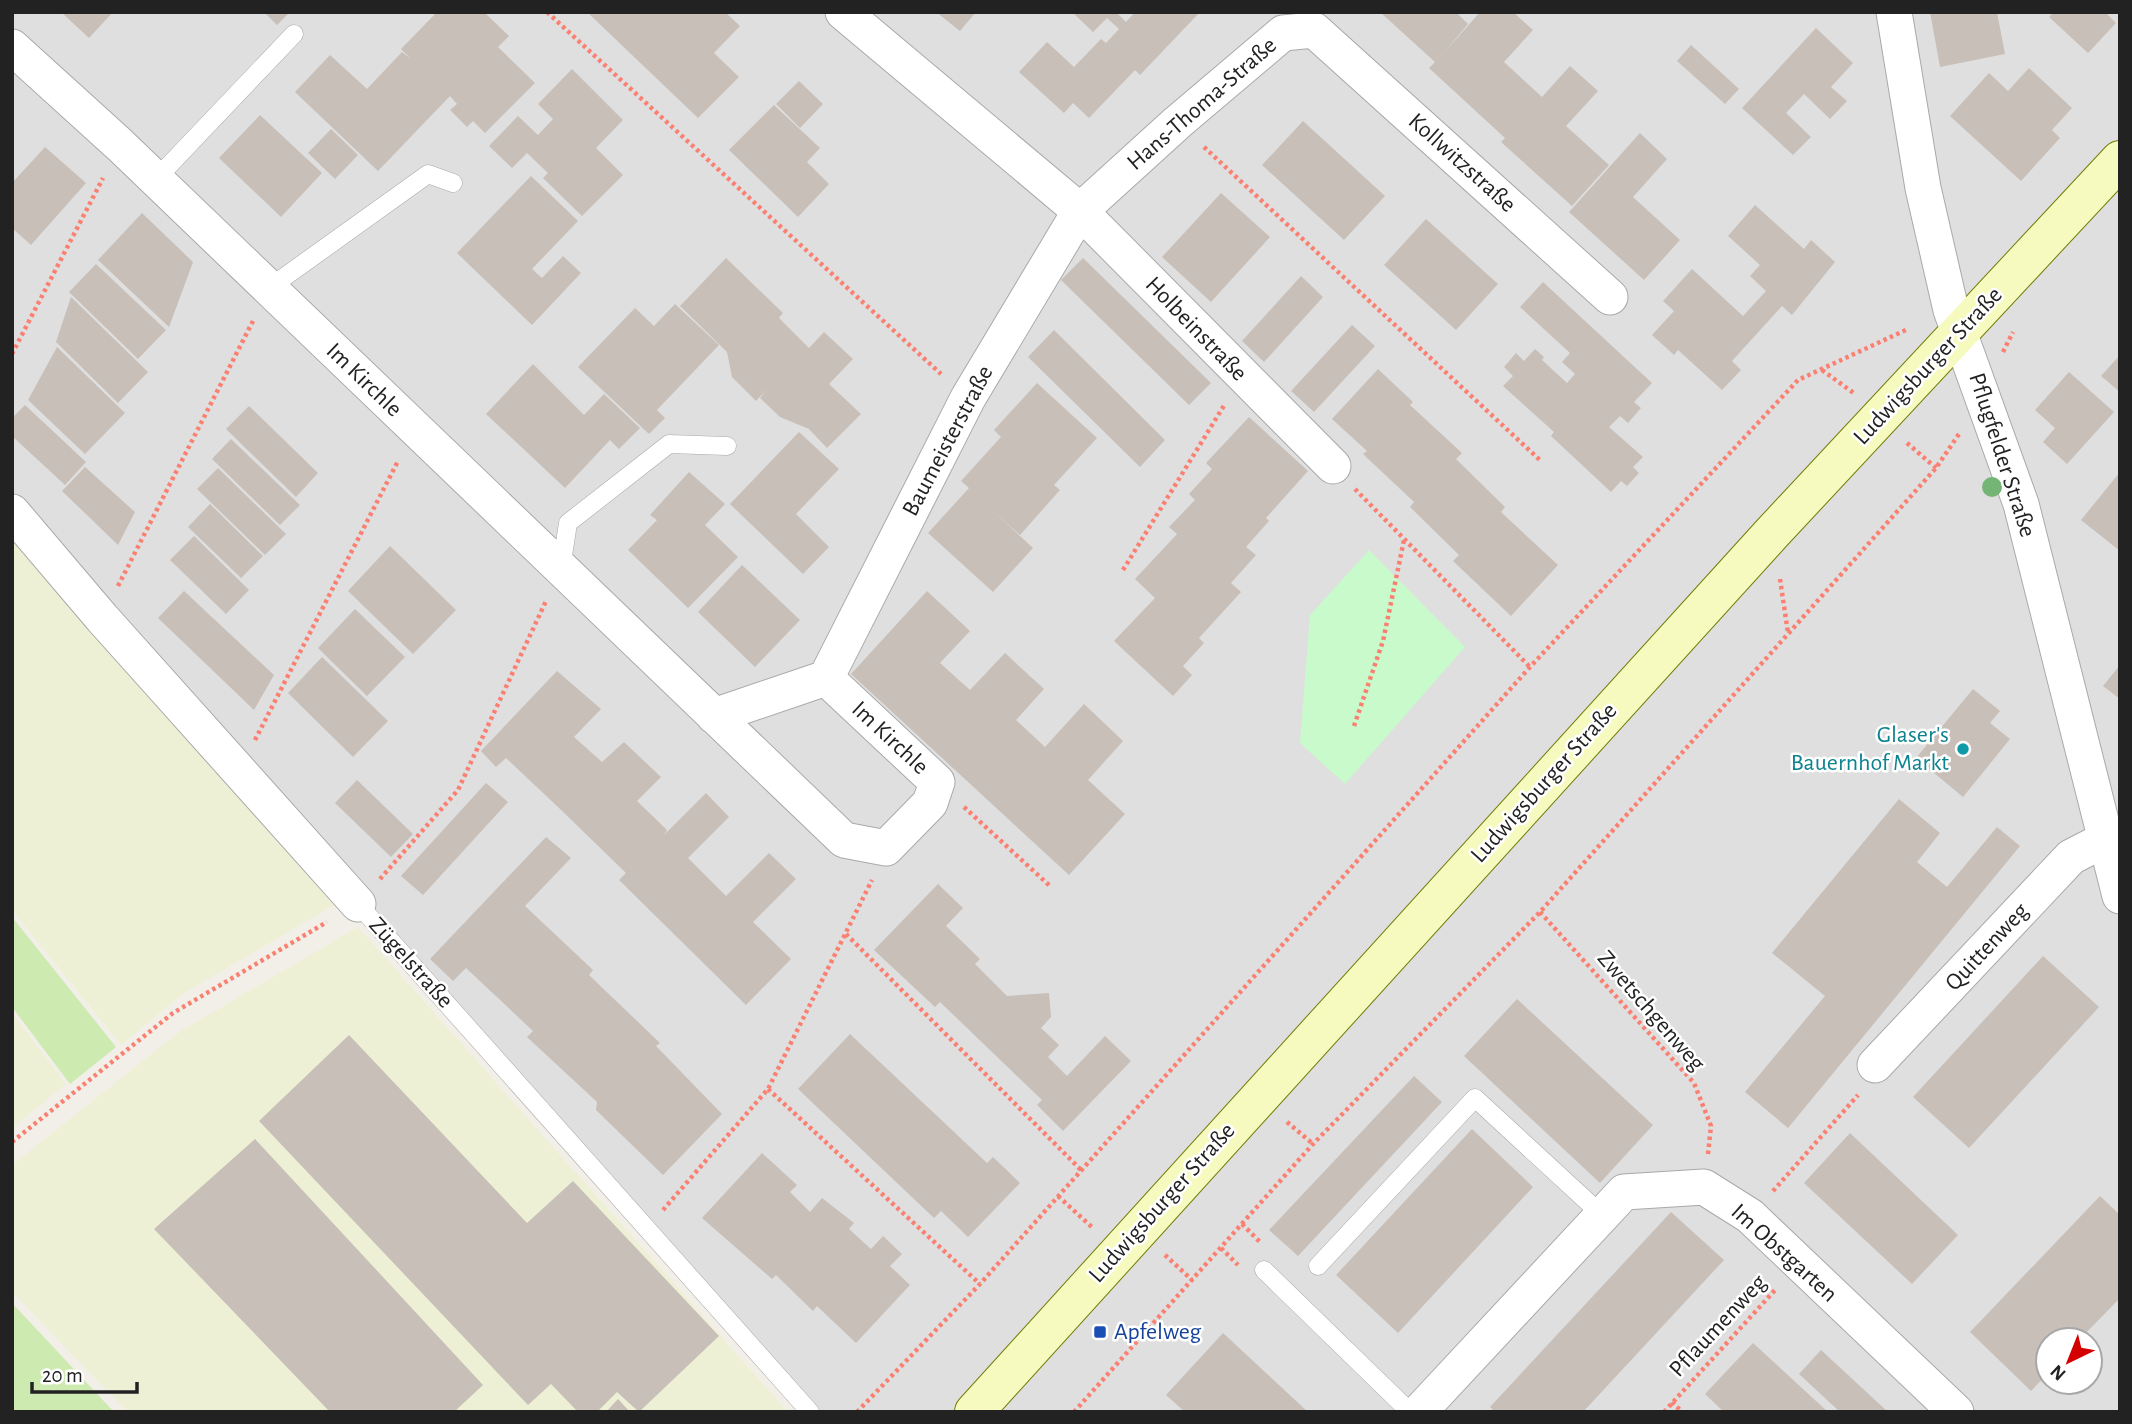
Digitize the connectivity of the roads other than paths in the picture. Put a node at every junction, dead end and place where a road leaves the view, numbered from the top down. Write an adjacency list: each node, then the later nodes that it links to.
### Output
1 (843, 12): 9 (street, Holbeinstraße)
2 (1894, 12): 12 (street, Pflugfelder Straße)
3 (1321, 21): 9 (street, Hans-Thoma-Straße); 11 (street, Kollwitzstraße)
4 (294, 34): 7 (lane)
5 (12, 47): 7 (street, Im Kirchle)
6 (2120, 160): 12 (main road, Ludwigsburger Straße)
7 (156, 179): 10 (street, Im Kirchle)
8 (453, 183): 10 (lane)
9 (1080, 211): 14 (street, Holbeinstraße); 17 (street, Baumeisterstraße)
10 (269, 288): 16 (street, Im Kirchle)
11 (1610, 297)
12 (1959, 330): 19 (street, Pflugfelder Straße); 27 (main road, Ludwigsburger Straße)
13 (727, 446): 16 (lane)
14 (1333, 466)
15 (12, 512): 21 (street, Zügelstraße)
16 (561, 569): 18 (street, Im Kirchle)
17 (826, 678): 18 (street); 18 (street, Im Kirchle)
18 (714, 716)
19 (2106, 839): 20 (street, Pflugfelder Straße); 22 (street, Quittenweg)
20 (2120, 896)
21 (358, 904): 26 (lane, Zügelstraße)
22 (1875, 1065)
23 (1602, 1215): 24 (lane); 29 (street); 30 (street, Im Obstgarten)
24 (1318, 1266)
25 (1264, 1270): 28 (lane)
26 (810, 1412)
27 (974, 1412)
28 (1410, 1412)
29 (1419, 1412)
30 (1956, 1412)

